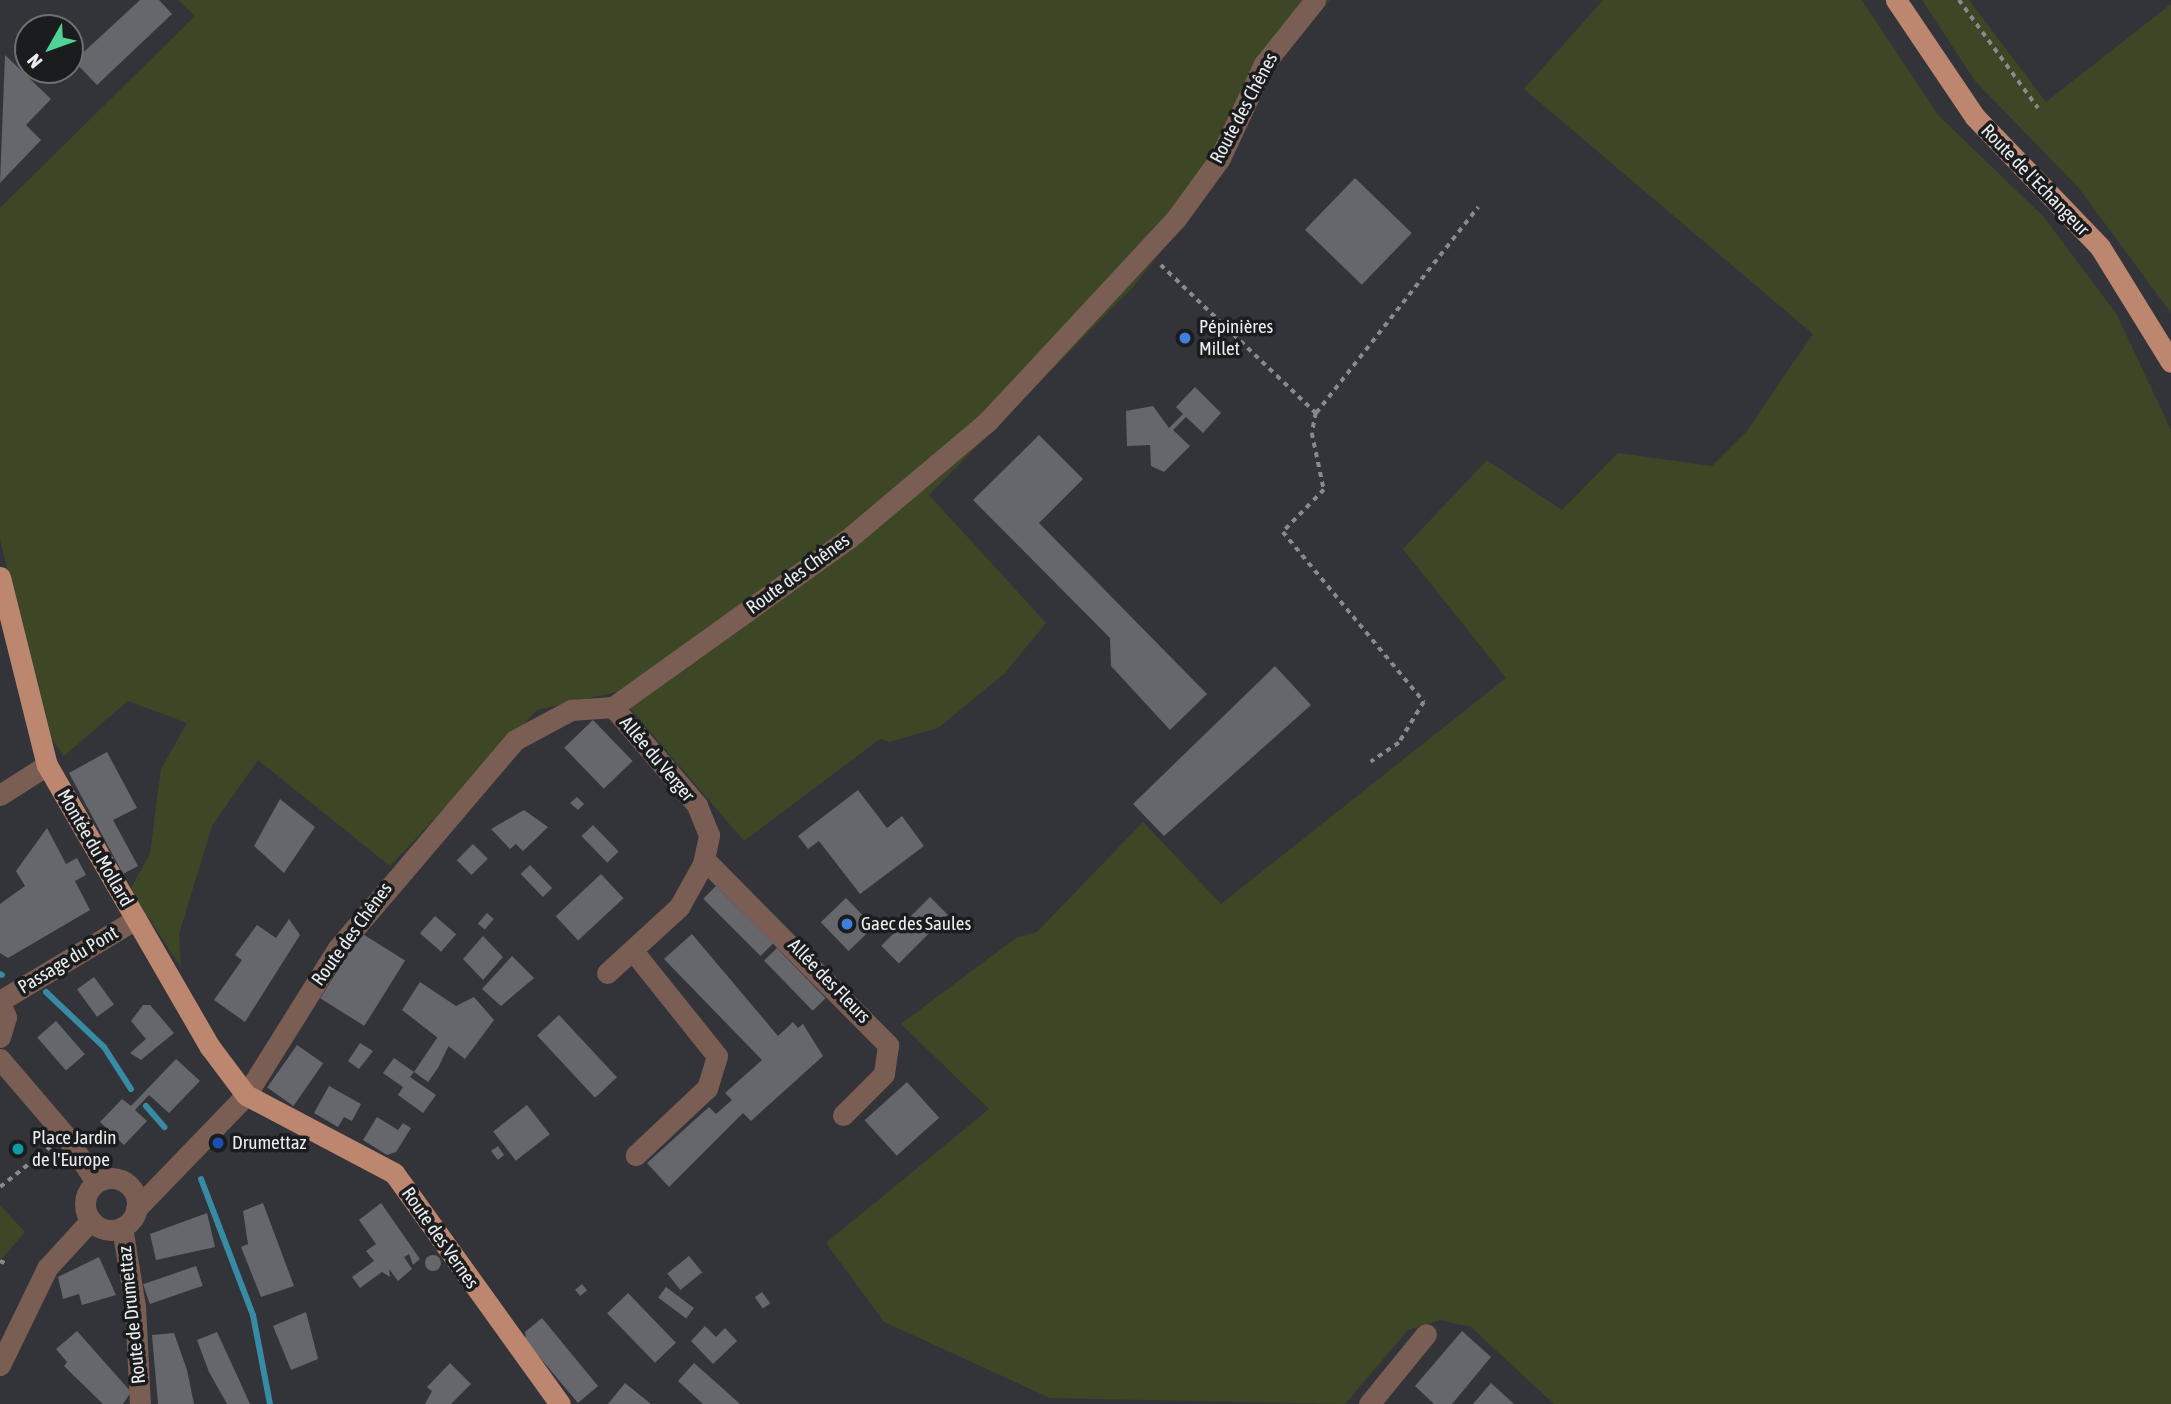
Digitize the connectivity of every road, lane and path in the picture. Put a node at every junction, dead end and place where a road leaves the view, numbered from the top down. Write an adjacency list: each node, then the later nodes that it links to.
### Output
1 (1315, 0): 6 (street, Route des Chênes)
2 (1896, 0): 7 (main road, Route de l'Echangeur)
3 (1959, 0): 4 (path)
4 (2038, 108)
5 (1478, 207): 8 (path)
6 (1147, 252): 8 (path); 10 (street, Route des Chênes)
7 (2171, 362)
8 (1316, 412): 11 (path)
9 (0, 577): 12 (main road, Montée du Mollard)
10 (614, 707): 14 (street, Allée du Verger); 22 (street, Route des Chênes)
11 (1371, 762)
12 (47, 765): 13 (street); 15 (main road, Montée du Mollard)
13 (0, 795)
14 (704, 859): 16 (street, Allée du Verger); 23 (street, Allée des Fleurs)
15 (136, 919): 18 (street, Passage du Pont); 22 (main road, Montée du Mollard)
16 (633, 951): 17 (street, Allée du Verger); 25 (street)
17 (607, 973)
18 (0, 1002): 19 (street)
19 (0, 1037)
20 (0, 1044): 21 (street)
21 (6, 1065): 24 (street)
22 (246, 1095): 26 (street, Route des Chênes); 35 (main road, Route des Vernes)
23 (843, 1115)
24 (65, 1135): 27 (street); 28 (path)
25 (636, 1155)
26 (173, 1169): 29 (street); 31 (street, Route des Chênes)
27 (101, 1180): 29 (street); 30 (street)
28 (0, 1187)
29 (131, 1187): 31 (street, Route de Drumettaz)
30 (88, 1215): 31 (street); 33 (street)
31 (130, 1218): 34 (street, Route de Drumettaz)
32 (1426, 1334): 36 (street)
33 (0, 1365)
34 (140, 1404)
35 (560, 1404)
36 (1369, 1404)

